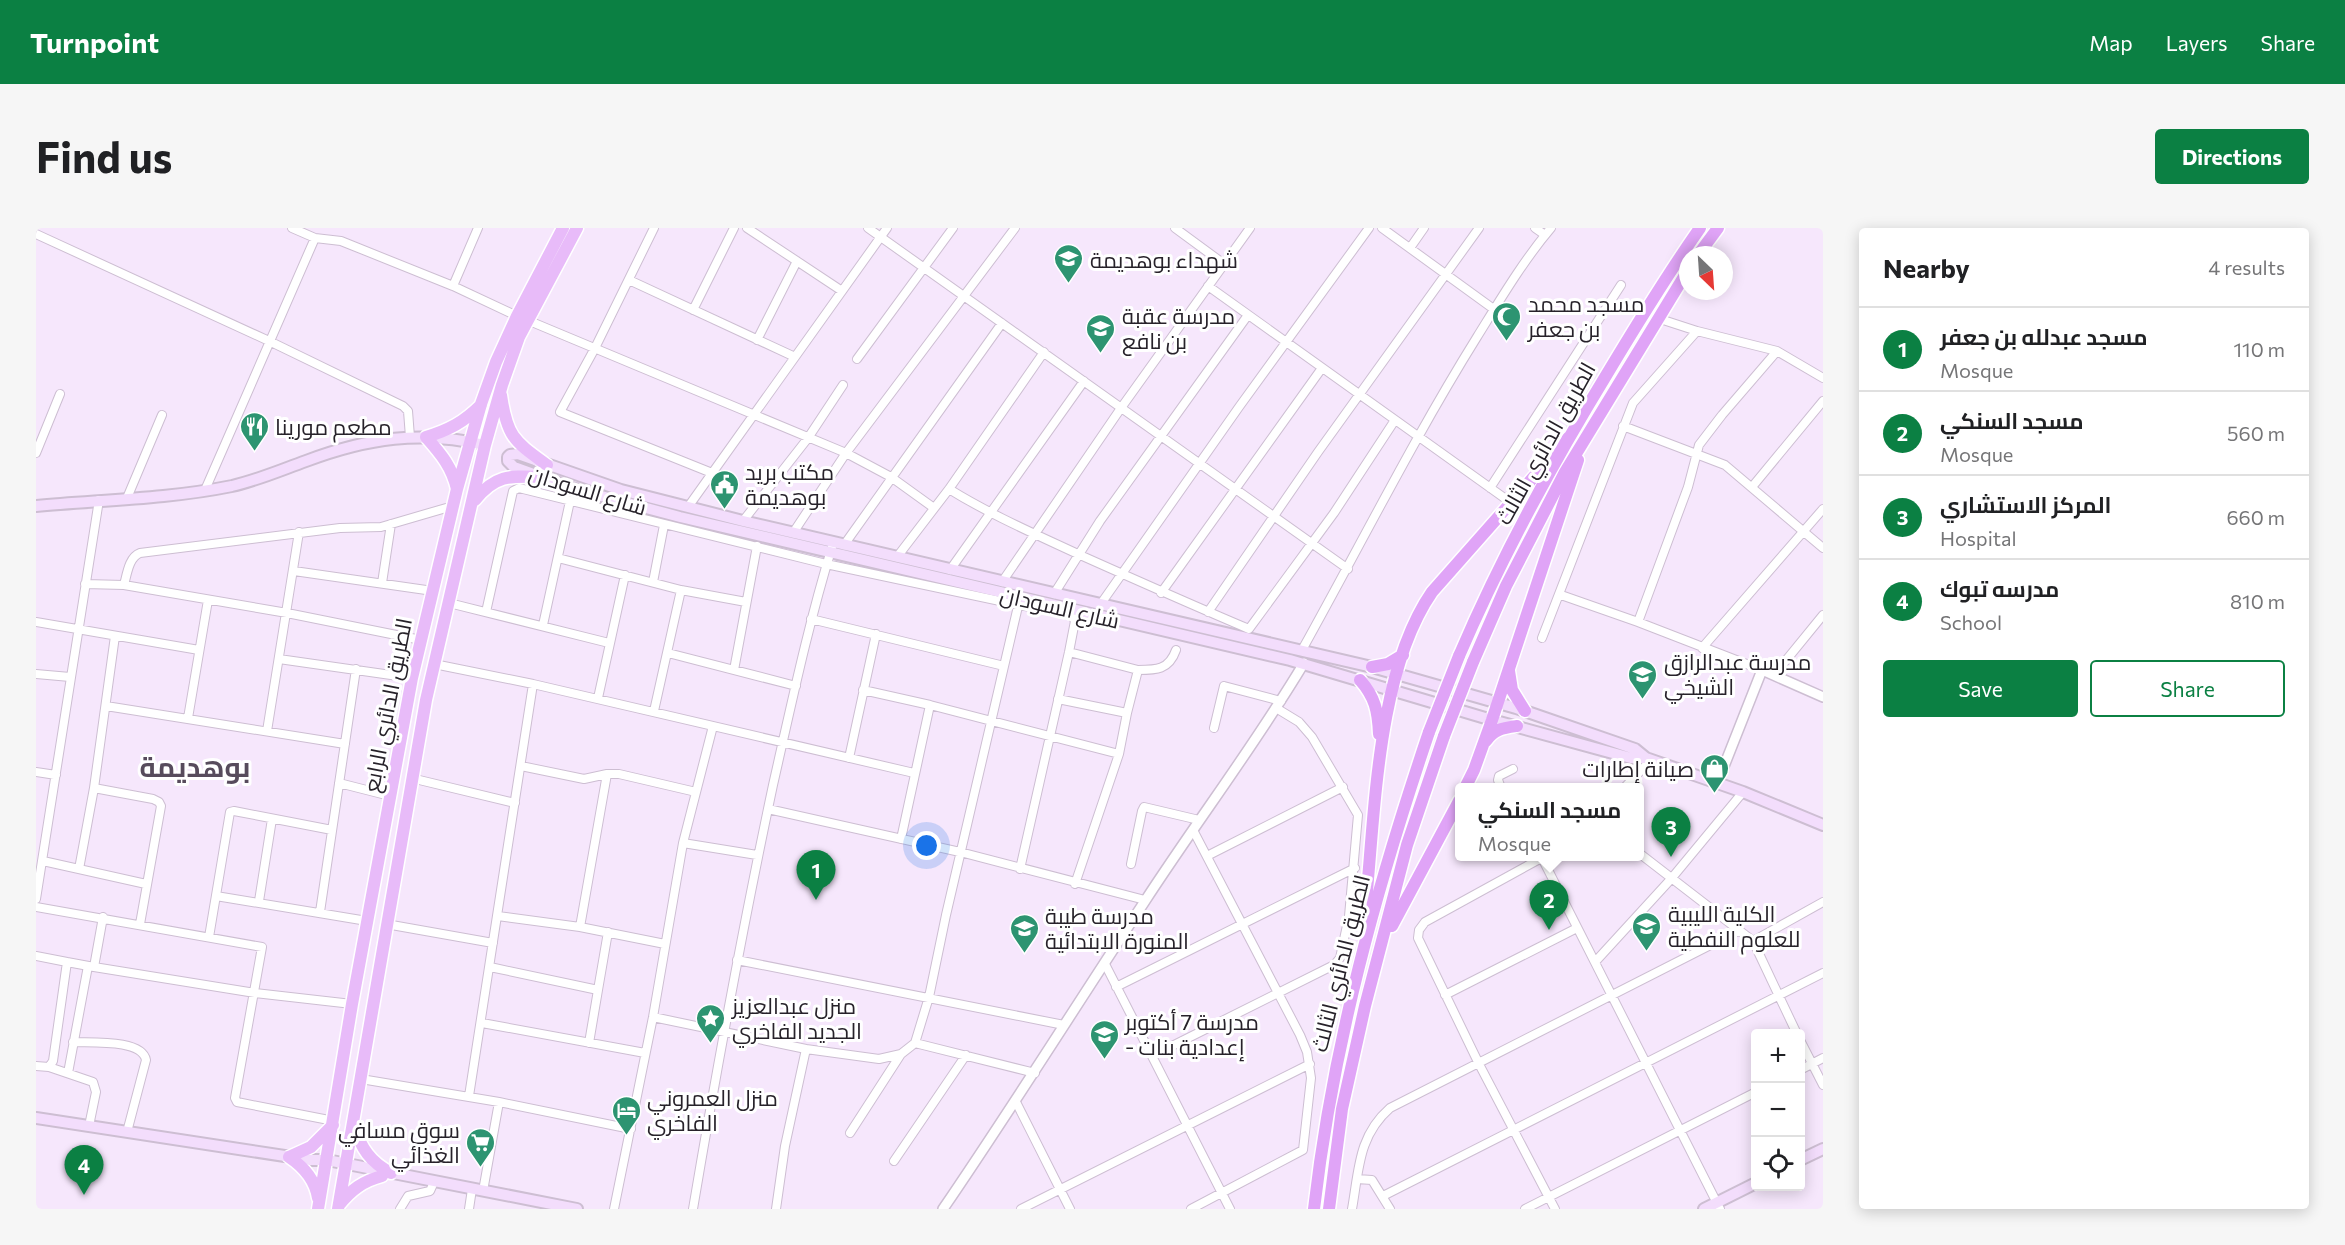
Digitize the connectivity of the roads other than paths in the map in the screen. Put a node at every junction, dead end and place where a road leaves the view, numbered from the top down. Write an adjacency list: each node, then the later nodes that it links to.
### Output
1 (292, 228): 25 (street)
2 (478, 228): 35 (street)
3 (563, 228): 42 (main road, الطريق الدائري الرابع)
4 (577, 228): 42 (main road, الطريق الدائري الرابع)
5 (654, 228): 32 (street)
6 (734, 228): 39 (street)
7 (747, 228): 28 (street)
8 (868, 228): 24 (street)
9 (887, 228): 24 (street)
10 (953, 228): 30 (street)
11 (1015, 228): 38 (street)
12 (1175, 228): 29 (street)
13 (1250, 228): 29 (street)
14 (1369, 228): 48 (street)
15 (1382, 228): 27 (street)
16 (1424, 228): 27 (street)
17 (1479, 228): 31 (street)
18 (1535, 228): 23 (street)
19 (1551, 228): 23 (street)
20 (1700, 228): 72 (highway, الطريق الدائري الثالث)
21 (1718, 228): 26 (highway)
22 (36, 234): 46 (street)
23 (1545, 235): 40 (street)
24 (881, 237): 30 (street); 37 (street)
25 (315, 238): 35 (street); 46 (street)
26 (1705, 246)
27 (1410, 248): 31 (street)
28 (797, 261): 37 (street); 47 (street)
29 (1224, 264): 36 (street)
30 (924, 269): 38 (street); 53 (street)
31 (1445, 275): 40 (street); 60 (street)
32 (629, 280): 39 (street); 49 (street)
33 (1679, 284): 43 (highway, الطريق الدائري الثالث)
34 (1621, 285): 86 (street)
35 (453, 286): 42 (street)
36 (1208, 286): 41 (street); 63 (street)
37 (842, 291): 52 (street)
38 (963, 297): 44 (street); 78 (street)
39 (693, 310): 47 (street)
40 (1495, 310): 71 (street)
41 (1248, 315): 48 (street); 68 (street)
42 (522, 318): 49 (street); 58 (main road, الطريق الدائري الرابع); 62 (main road, الطريق الدائري الرابع)
43 (1657, 318): 45 (street); 74 (highway, الطريق الدائري الثالث)
44 (1002, 323): 51 (street); 84 (street)
45 (1697, 331): 50 (street); 67 (street)
46 (269, 340): 69 (street); 89 (street)
47 (757, 340): 52 (street)
48 (1287, 343): 54 (street); 80 (street)
49 (595, 348): 65 (street); 82 (street)
50 (1777, 351): 55 (street); 79 (street)
51 (1044, 352): 56 (street); 88 (street)
52 (795, 357): 65 (street)
53 (857, 359)
54 (1322, 368): 60 (street); 90 (street)
55 (1823, 378)
56 (1084, 381): 63 (street); 101 (street)
57 (843, 385): 73 (street)
58 (500, 391): 76 (main road, الطريق الدائري الرابع); 81 (main road)
59 (60, 394): 77 (street)
60 (1359, 395): 66 (street); 102 (street)
61 (1823, 401): 85 (street)
62 (482, 404): 70 (main road); 75 (main road, الطريق الدائري الرابع)
63 (1120, 408): 68 (street); 109 (street)
64 (162, 415): 91 (street)
65 (754, 415): 73 (street); 82 (street)
66 (1395, 420): 71 (street); 110 (street)
67 (1623, 426): 79 (street); 131 (street)
68 (1160, 436): 80 (street); 114 (street)
69 (410, 437): 70 (main road); 89 (main road)
70 (426, 437): 75 (main road); 87 (main road)
71 (1418, 437): 86 (street); 117 (street)
72 (1569, 437): 94 (highway); 265 (highway, الطريق الدائري الثالث, bridge)
73 (808, 438): 78 (street); 103 (street)
74 (1584, 441): 166 (highway); 269 (highway, الطريق الدائري الثالث, bridge)
75 (471, 442): 76 (main road); 87 (main road, الطريق الدائري الرابع)
76 (485, 445): 95 (main road, الطريق الدائري الرابع)
77 (36, 453)
78 (846, 453): 84 (street); 108 (street)
79 (1697, 455): 85 (street); 143 (street)
80 (1200, 464): 90 (street); 120 (street)
81 (547, 465): 83 (main road, شارع السودان); 98 (main road, شارع السودان)
82 (712, 472): 98 (street)
83 (542, 477): 95 (main road); 113 (main road, شارع السودان)
84 (891, 477): 99 (street); 113 (street)
85 (1752, 487): 106 (street)
86 (1491, 488): 94 (street)
87 (457, 489): 97 (main road, الطريق الدائري الرابع)
88 (948, 489): 99 (street); 101 (street)
89 (205, 490): 91 (main road)
90 (1236, 490): 102 (street); 129 (street)
91 (127, 498): 92 (main road)
92 (99, 500): 96 (main road); 125 (street)
93 (570, 501): 105 (street); 116 (street); 137 (street)
94 (1510, 502): 159 (highway)
95 (473, 503): 135 (main road, الطريق الدائري الرابع)
96 (36, 506)
97 (453, 506): 104 (street); 128 (main road, الطريق الدائري الرابع)
98 (688, 507): 103 (main road, شارع السودان)
99 (934, 508): 115 (street)
100 (1823, 509): 106 (street)
101 (990, 514): 109 (street); 118 (street)
102 (1275, 517): 110 (street); 138 (street)
103 (743, 521): 108 (main road, شارع السودان)
104 (391, 524): 107 (street); 124 (street)
105 (664, 525): 111 (street); 122 (street)
106 (1804, 531): 112 (street); 153 (street)
107 (299, 532): 119 (street); 126 (street)
108 (793, 533): 113 (main road, شارع السودان)
109 (1032, 535): 114 (street); 123 (street)
110 (1312, 544): 117 (street); 138 (street)
111 (757, 546): 113 (street); 134 (street)
112 (1823, 548)
113 (833, 551): 115 (main road, شارع السودان); 133 (main road, شارع السودان); 141 (street)
114 (1078, 554): 120 (street); 130 (street)
115 (897, 557): 118 (main road, شارع السودان)
116 (558, 558): 121 (street); 144 (street)
117 (1347, 569): 156 (street)
118 (950, 570): 123 (main road, شارع السودان)
119 (294, 571): 124 (street); 139 (street)
120 (1121, 574): 129 (street); 136 (street)
121 (625, 575): 122 (street); 151 (street)
122 (653, 582): 127 (street)
123 (1002, 582): 130 (main road, شارع السودان)
124 (382, 583): 128 (street)
125 (85, 584): 126 (street); 145 (street)
126 (124, 585): 132 (street)
127 (681, 590): 134 (street); 158 (street)
128 (433, 591): 150 (main road, الطريق الدائري الرابع)
129 (1161, 593): 138 (street)
130 (1054, 594): 136 (main road, شارع السودان)
131 (1561, 595): 143 (street); 149 (street)
132 (208, 600): 139 (street); 154 (street)
133 (1019, 601): 146 (main road, شارع السودان); 157 (street); 163 (street)
134 (746, 602): 167 (street)
135 (449, 603): 137 (street); 162 (main road, الطريق الدائري الرابع)
136 (1100, 605): 146 (main road, شارع السودان)
137 (486, 612): 144 (street)
138 (1208, 612)
139 (287, 613): 150 (street); 160 (street)
140 (1823, 615): 172 (street)
141 (811, 619): 147 (street); 177 (street)
142 (36, 622): 145 (street)
143 (1638, 622): 153 (street)
144 (543, 625): 151 (street)
145 (78, 628): 148 (street); 173 (street)
146 (1178, 629): 152 (main road, شارع السودان)
147 (876, 634): 163 (street); 178 (street)
148 (115, 636): 154 (street); 186 (street)
149 (1542, 638)
150 (421, 640): 174 (main road, الطريق الدائري الرابع)
151 (609, 643): 181 (street)
152 (1245, 645): 156 (main road); 161 (main road)
153 (1702, 648): 169 (street)
154 (199, 650): 190 (street)
155 (1176, 650): 168 (street)
156 (1302, 650): 164 (main road)
157 (1069, 652): 168 (street); 182 (street)
158 (669, 653): 167 (street); 187 (street)
159 (1403, 655): 164 (highway); 171 (highway)
160 (279, 659): 165 (street); 196 (street)
161 (1304, 663): 175 (main road); 185 (street)
162 (434, 664): 176 (street); 211 (main road, الطريق الدائري الرابع)
163 (1004, 666): 191 (street)
164 (1372, 667): 171 (main road)
165 (356, 669): 174 (street); 199 (street)
166 (1509, 669): 183 (highway); 188 (highway)
167 (734, 670): 177 (street)
168 (1138, 670): 189 (street)
169 (1762, 670): 172 (street); 216 (street)
170 (36, 674): 173 (street)
171 (1397, 674): 179 (highway); 183 (main road)
172 (1774, 675): 180 (street)
173 (70, 677): 210 (street)
174 (412, 678): 221 (main road, الطريق الدائري الرابع)
175 (1360, 680): 179 (main road); 202 (highway)
176 (533, 684): 181 (street); 205 (street)
177 (796, 686): 198 (street)
178 (863, 690): 184 (street); 203 (street)
179 (1393, 690): 192 (main road); 202 (highway)
180 (1823, 697)
181 (598, 698): 187 (street)
182 (1058, 699): 189 (street); 197 (street)
183 (1497, 702): 188 (main road); 192 (highway)
184 (930, 705): 191 (street); 208 (street)
185 (1279, 705): 195 (street); 217 (street); 226 (street)
186 (106, 706): 190 (street); 218 (street)
187 (654, 711): 193 (street)
188 (1525, 711): 204 (main road)
189 (1127, 713): 201 (street)
190 (188, 718): 196 (street)
191 (990, 720): 197 (street); 234 (street)
192 (1492, 720): 194 (main road); 200 (highway)
193 (713, 726): 198 (street); 219 (street)
194 (1517, 726): 200 (highway); 204 (main road)
195 (1214, 728)
196 (267, 732): 199 (street)
197 (1050, 737): 201 (street); 244 (street)
198 (783, 742): 203 (street); 224 (street)
199 (345, 744): 212 (street)
200 (1482, 747): 213 (highway)
201 (1119, 754): 247 (street)
202 (1379, 756): 265 (highway)
203 (849, 758): 208 (street)
204 (1648, 759): 215 (street); 216 (main road)
205 (521, 766): 209 (street); 222 (street)
206 (1513, 769): 214 (street)
207 (36, 772): 210 (street)
208 (914, 773): 230 (street)
209 (607, 774): 219 (street); 261 (street)
210 (56, 775): 238 (street)
211 (411, 778): 222 (street); 233 (main road, الطريق الدائري الرابع)
212 (339, 783): 221 (street); 228 (street)
213 (1468, 783)
214 (1499, 783)
215 (1628, 783)
216 (1717, 784): 220 (main road)
217 (1343, 787): 236 (street); 242 (street)
218 (94, 788): 243 (street); 246 (street)
219 (696, 792): 231 (street)
220 (1743, 792): 227 (main road); 245 (street)
221 (390, 796): 232 (main road, الطريق الدائري الرابع)
222 (515, 803): 255 (street)
223 (1455, 808): 269 (highway)
224 (768, 809): 230 (street); 235 (street)
225 (272, 819): 228 (street); 248 (street); 251 (street)
226 (1199, 820): 229 (street); 241 (street)
227 (1823, 825)
228 (332, 830): 254 (street)
229 (1193, 830): 236 (street); 250 (street)
230 (901, 839): 234 (street)
231 (683, 843): 235 (street); 270 (street)
232 (381, 847): 233 (main road); 257 (main road, الطريق الدائري الرابع)
233 (399, 850): 260 (main road, الطريق الدائري الرابع)
234 (960, 852): 244 (street); 286 (street)
235 (757, 855): 272 (street)
236 (1207, 856): 258 (street)
237 (1644, 857): 245 (street)
238 (43, 861): 243 (street); 249 (street)
239 (1536, 861): 283 (street)
240 (1545, 861): 262 (street)
241 (1131, 864)
242 (1355, 868): 258 (street); 282 (street)
243 (79, 869): 246 (street)
244 (1020, 869): 247 (street)
245 (1671, 879): 263 (street); 274 (street)
246 (146, 884): 259 (street)
247 (1075, 884): 250 (street)
248 (216, 896): 251 (street); 266 (street)
249 (36, 899)
250 (1145, 900): 275 (street)
251 (259, 901): 254 (street)
252 (1823, 902): 267 (street)
253 (36, 907): 256 (street)
254 (320, 912): 257 (street)
255 (498, 916): 261 (street); 268 (street)
256 (103, 917): 259 (street); 276 (street)
257 (367, 921): 287 (main road, الطريق الدائري الرابع)
258 (1242, 923): 279 (street); 282 (street)
259 (140, 924): 266 (street)
260 (386, 924): 268 (street); 312 (main road, الطريق الدائري الرابع)
261 (580, 927): 264 (street)
262 (1577, 928): 274 (street); 283 (street)
263 (1738, 930): 267 (street); 284 (street)
264 (608, 932): 270 (street); 280 (street)
265 (1365, 936): 358 (highway, الطريق الدائري الثالث)
266 (210, 937): 281 (street)
267 (1753, 941): 285 (street)
268 (493, 943): 277 (street)
269 (1383, 943): 359 (highway, الطريق الدائري الثالث)
270 (665, 945): 288 (street)
271 (36, 956): 273 (street)
272 (737, 960): 286 (street); 292 (street)
273 (68, 962): 276 (street); 308 (street)
274 (1595, 962): 284 (street)
275 (1105, 964): 279 (street); 290 (street)
276 (91, 967): 281 (street); 293 (street)
277 (490, 967): 280 (street); 289 (street)
278 (1823, 974): 285 (street)
279 (1116, 987): 301 (street)
280 (598, 990): 294 (street)
281 (255, 993): 287 (street); 319 (street)
282 (1278, 993): 301 (street); 304 (street)
283 (1445, 995): 305 (street)
284 (1611, 995): 303 (street); 305 (street)
285 (1780, 996): 291 (street); 303 (street)
286 (929, 997): 290 (street); 295 (street)
287 (352, 1004): 319 (main road, الطريق الدائري الرابع)
288 (652, 1017): 292 (street); 298 (street)
289 (482, 1023): 294 (street); 315 (street)
290 (1064, 1025): 310 (street)
291 (1795, 1029)
292 (722, 1032): 296 (street); 351 (street)
293 (74, 1042): 311 (street); 326 (street)
294 (590, 1043): 298 (street)
295 (915, 1043): 299 (street); 300 (street)
296 (806, 1049): 299 (street); 352 (street)
297 (1805, 1050): 306 (street)
298 (645, 1053): 323 (street)
299 (901, 1054): 327 (street)
300 (966, 1055): 310 (street); 331 (street)
301 (1152, 1056): 322 (street)
302 (1823, 1058): 306 (street)
303 (1647, 1063): 324 (street); 325 (street)
304 (1310, 1064): 322 (street); 340 (street)
305 (1479, 1064): 325 (street); 335 (street)
306 (1812, 1064): 309 (street); 313 (street)
307 (36, 1066): 308 (street)
308 (49, 1067): 311 (street)
309 (1805, 1068)
310 (1035, 1072): 317 (street)
311 (68, 1073): 321 (street)
312 (361, 1079): 315 (street); 320 (main road, الطريق الدائري الرابع)
313 (1823, 1085)
314 (1751, 1094): 324 (street)
315 (469, 1096): 316 (street)
316 (499, 1102): 323 (street); 338 (street)
317 (1016, 1102): 339 (street); 353 (street)
318 (36, 1118): 321 (main road)
319 (334, 1122): 329 (main road); 332 (main road, الطريق الدائري الرابع)
320 (353, 1122): 333 (main road, الطريق الدائري الرابع); 334 (main road)
321 (89, 1126): 326 (main road)
322 (1186, 1126): 339 (street); 340 (street)
323 (631, 1129): 350 (street)
324 (1680, 1130): 342 (street); 344 (street)
325 (1515, 1131): 341 (street); 342 (street)
326 (127, 1132): 329 (main road)
327 (850, 1133)
328 (1823, 1149): 330 (main road)
329 (288, 1157): 332 (main road); 345 (main road)
330 (1805, 1158)
331 (894, 1161)
332 (326, 1163): 333 (main road); 345 (main road, الطريق الدائري الرابع)
333 (346, 1167): 334 (main road); 346 (main road, الطريق الدائري الرابع)
334 (387, 1174): 336 (main road); 346 (main road)
335 (1357, 1179): 341 (street); 360 (street)
336 (431, 1182): 338 (main road); 347 (street)
337 (1751, 1186): 344 (main road)
338 (478, 1190): 343 (main road); 348 (street)
339 (1060, 1191): 354 (street); 355 (street)
340 (1221, 1194): 356 (street); 357 (street)
341 (1383, 1196): 361 (street)
342 (1549, 1197): 362 (street); 363 (street)
343 (540, 1206): 349 (main road)
344 (1719, 1206): 364 (main road)
345 (319, 1208)
346 (338, 1208)
347 (400, 1209)
348 (469, 1209)
349 (577, 1209)
350 (614, 1209)
351 (693, 1209)
352 (776, 1209)
353 (943, 1209)
354 (1021, 1209)
355 (1070, 1209)
356 (1191, 1209)
357 (1230, 1209)
358 (1314, 1209)
359 (1329, 1209)
360 (1352, 1209)
361 (1390, 1209)
362 (1525, 1209)
363 (1555, 1209)
364 (1704, 1209)

